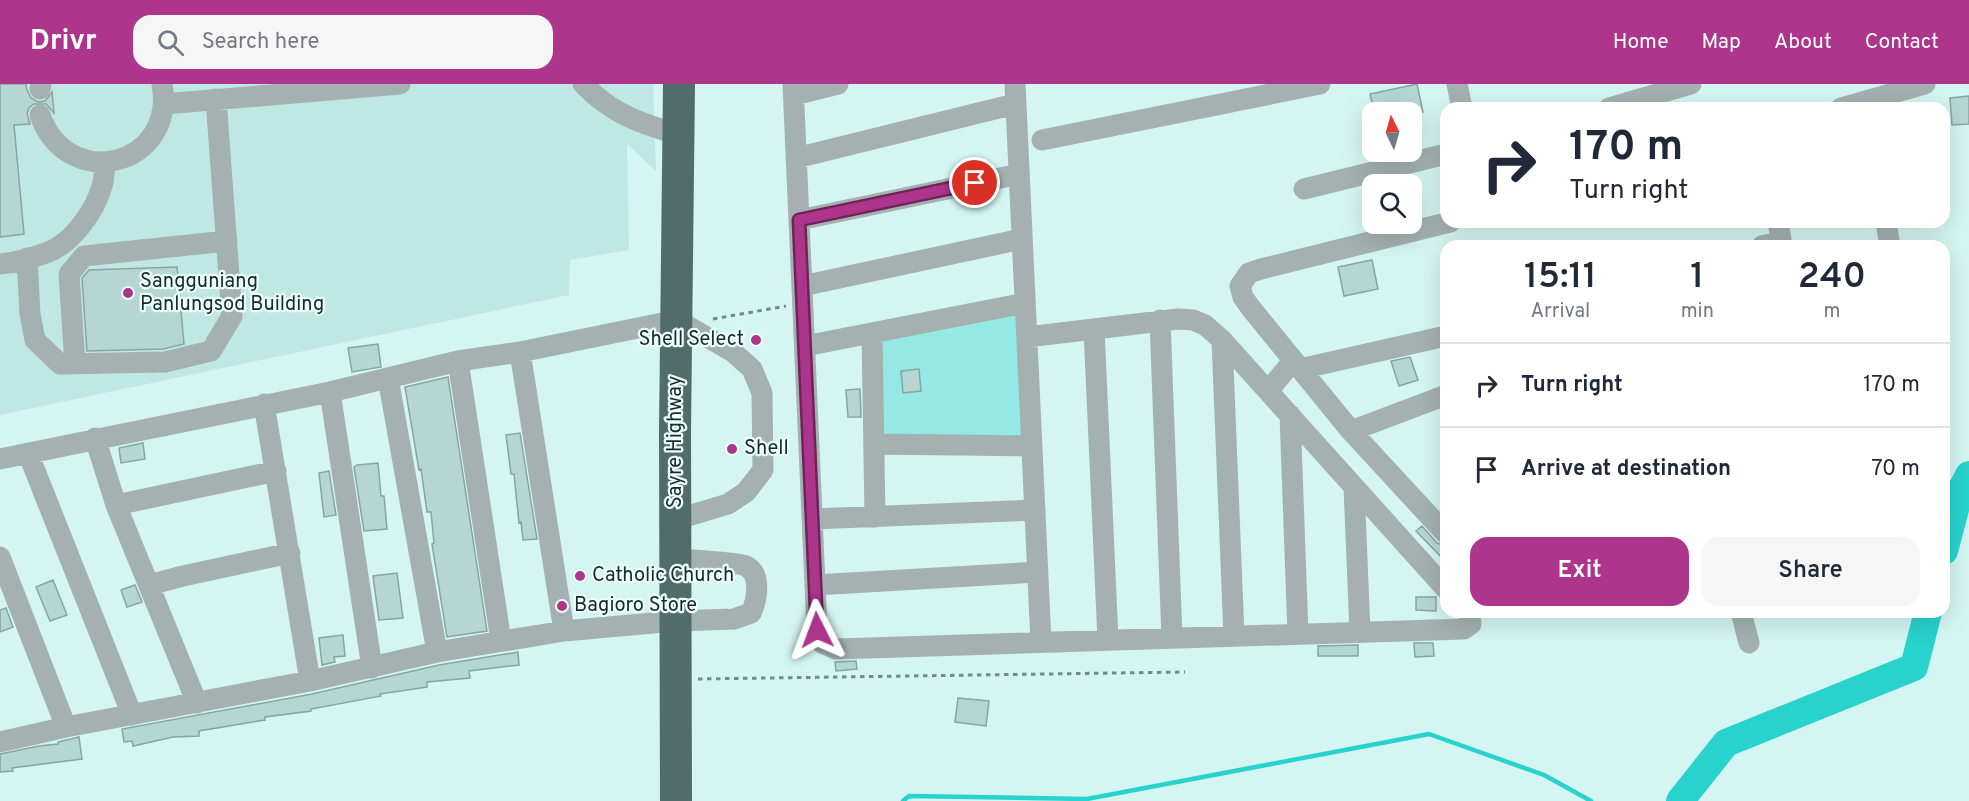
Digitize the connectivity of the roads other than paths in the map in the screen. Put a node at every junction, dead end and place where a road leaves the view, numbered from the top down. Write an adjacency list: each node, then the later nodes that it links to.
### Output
1 (400, 84): 12 (street)
2 (582, 84): 17 (street)
3 (679, 84): 17 (highway, Sayre Highway)
4 (838, 84): 9 (street)
5 (1320, 84): 18 (street)
6 (1457, 84): 13 (street)
7 (1691, 84): 14 (street)
8 (1925, 84): 15 (street)
9 (794, 89): 20 (street)
10 (163, 94): 12 (street); 21 (street)
11 (1015, 94): 20 (street); 22 (street)
12 (216, 99): 27 (street)
13 (1461, 102)
14 (1630, 102)
15 (1873, 102)
16 (40, 115): 21 (street)
17 (679, 135): 32 (highway, Sayre Highway)
18 (1041, 140)
19 (1440, 155): 23 (street)
20 (796, 158): 24 (street)
21 (104, 162): 28 (street)
22 (1019, 174): 24 (street); 26 (street)
23 (1304, 189)
24 (799, 220): 30 (street)
25 (1440, 225): 43 (street)
26 (1022, 239): 30 (street); 31 (street)
27 (227, 240): 42 (street); 42 (street)
28 (27, 258): 29 (street); 42 (street)
29 (0, 264)
30 (802, 295): 39 (street)
31 (1025, 303): 35 (street); 36 (street)
32 (677, 320): 40 (street); 62 (highway, Sayre Highway); 62 (street)
33 (1160, 320): 34 (street); 38 (street); 78 (street)
34 (1094, 328): 36 (street); 79 (street)
35 (872, 333): 39 (street); 52 (street)
36 (1027, 337): 53 (street)
37 (1440, 337): 43 (street)
38 (1222, 340): 45 (street); 77 (street)
39 (805, 346): 61 (street)
40 (520, 352): 41 (street); 74 (street)
41 (458, 362): 44 (street); 80 (street)
42 (75, 364)
43 (1296, 365): 45 (street); 50 (street)
44 (388, 378): 46 (street); 83 (street)
45 (1268, 391): 49 (street)
46 (330, 392): 48 (street); 84 (street)
47 (1440, 398): 50 (street)
48 (264, 404): 51 (street); 56 (street)
49 (1290, 415): 57 (street); 76 (street)
50 (1351, 431): 63 (street)
51 (95, 438): 54 (street); 58 (street)
52 (874, 444): 53 (street); 60 (street)
53 (1032, 446): 59 (street)
54 (28, 453): 55 (street); 87 (street)
55 (0, 459)
56 (276, 471): 58 (street); 64 (street)
57 (1354, 487): 68 (street); 75 (street)
58 (116, 505): 69 (street)
59 (1035, 510): 60 (street); 67 (street)
60 (875, 517): 61 (street)
61 (812, 519): 70 (street)
62 (675, 520): 66 (highway, Sayre Highway)
63 (1440, 527)
64 (290, 553): 69 (street); 85 (street)
65 (0, 557): 88 (street)
66 (675, 559): 73 (highway, Sayre Highway); 73 (street)
67 (1038, 572): 70 (street); 81 (street)
68 (1440, 582)
69 (149, 585): 86 (street)
70 (815, 585): 81 (street)
71 (1470, 618): 75 (street)
72 (1743, 618): 82 (street)
73 (675, 621): 74 (street); 90 (highway, Sayre Highway)
74 (564, 631): 80 (street)
75 (1360, 632): 76 (street)
76 (1298, 634): 77 (street)
77 (1234, 636): 78 (street)
78 (1172, 638): 79 (street)
79 (1108, 640): 81 (street)
80 (501, 641): 83 (street)
81 (1041, 642)
82 (1749, 643)
83 (437, 652): 84 (street)
84 (372, 668): 85 (street)
85 (310, 681): 86 (street)
86 (197, 704): 87 (street)
87 (132, 715): 88 (street)
88 (66, 727): 89 (street)
89 (1, 738)
90 (676, 801)

